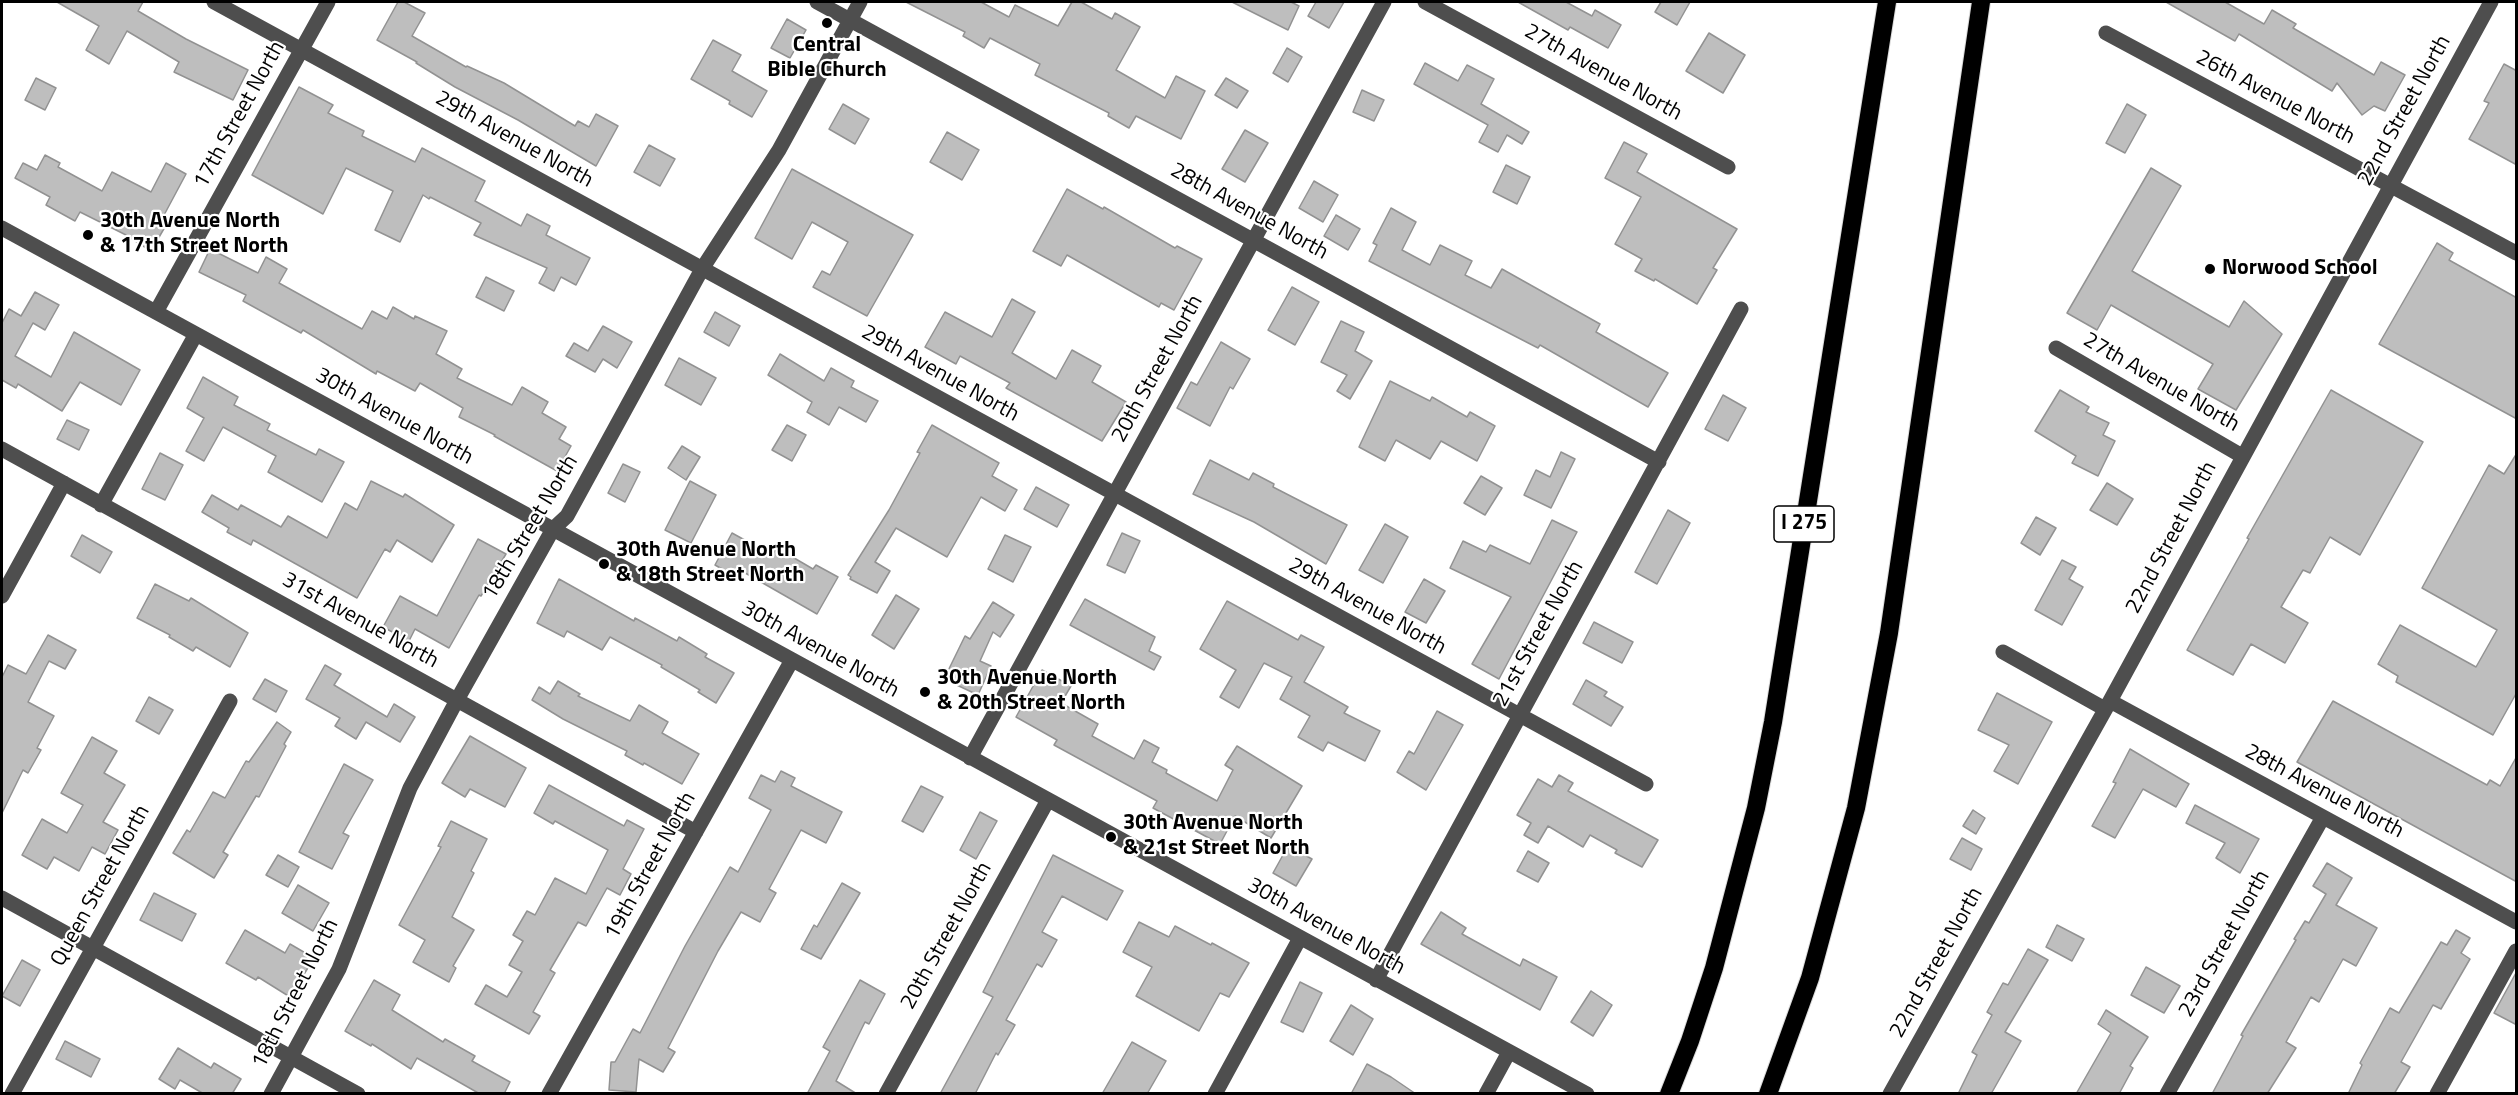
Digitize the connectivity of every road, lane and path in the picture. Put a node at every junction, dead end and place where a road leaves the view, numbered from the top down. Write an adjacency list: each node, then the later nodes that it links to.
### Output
1 (214, 2): 14 (street, 29th Avenue North)
2 (328, 2): 14 (street, 17th Street North)
3 (817, 2): 12 (street, 28th Avenue North)
4 (860, 2): 12 (street, 18th Street North)
5 (1384, 2): 20 (street, 20th Street North)
6 (1425, 2): 17 (street, 27th Avenue North)
7 (1878, 2): 16 (highway)
8 (1887, 2): 16 (highway, I 275)
9 (1981, 2): 15 (highway)
10 (1991, 2): 15 (highway)
11 (2491, 2): 18 (street, 22nd Street North)
12 (850, 20): 20 (street, 28th Avenue North); 22 (street, 18th Street North)
13 (2106, 33): 18 (street, 26th Avenue North)
14 (302, 50): 22 (street, 29th Avenue North); 24 (street, 17th Street North)
15 (1973, 62): 63 (highway)
16 (1878, 63): 62 (highway, I 275)
17 (1728, 167)
18 (2389, 185): 21 (street, 26th Avenue North); 28 (street, 22nd Street North)
19 (2, 228): 24 (street, 30th Avenue North)
20 (1254, 240): 29 (street, 28th Avenue North); 31 (street, 20th Street North)
21 (2517, 253)
22 (702, 269): 31 (street, 29th Avenue North); 33 (street, 18th Street North)
23 (1741, 309): 29 (street, 21st Street North)
24 (156, 312): 25 (street, 30th Avenue North)
25 (196, 334): 32 (street); 33 (street, 30th Avenue North)
26 (2056, 348): 28 (street, 27th Avenue North)
27 (2, 449): 30 (street, 31st Avenue North)
28 (2242, 456): 39 (street, 22nd Street North)
29 (1659, 462): 40 (street, 21st Street North)
30 (64, 483): 32 (street, 31st Avenue North); 34 (street)
31 (1114, 494): 40 (street, 29th Avenue North); 41 (street, 20th Street North)
32 (101, 505): 37 (street, 31st Avenue North)
33 (553, 529): 36 (street, 30th Avenue North); 37 (street, 18th Street North)
34 (2, 596)
35 (2003, 652): 39 (street, 28th Avenue North)
36 (792, 660): 41 (street, 30th Avenue North); 45 (street, 19th Street North)
37 (458, 700): 45 (street, 31st Avenue North); 53 (street, 18th Street North)
38 (230, 701): 49 (street, Queen Street North)
39 (2108, 705): 44 (street, 28th Avenue North); 64 (street, 22nd Street North)
40 (1520, 716): 42 (street, 29th Avenue North); 51 (street, 21st Street North)
41 (970, 758): 43 (street, 30th Avenue North)
42 (1646, 784)
43 (1048, 800): 48 (street, 30th Avenue North); 58 (street, 20th Street North)
44 (2323, 817): 47 (street, 28th Avenue North); 65 (street, 23rd Street North)
45 (696, 832): 57 (street, 19th Street North)
46 (2, 898): 49 (street)
47 (2517, 922)
48 (1300, 938): 51 (street, 30th Avenue North); 59 (street)
49 (93, 948): 53 (street); 54 (street, Queen Street North)
50 (2517, 951): 66 (street)
51 (1376, 980): 52 (street, 30th Avenue North)
52 (1509, 1052): 60 (street); 61 (street, 30th Avenue North)
53 (292, 1057): 55 (street, 18th Street North); 56 (street)
54 (12, 1094)
55 (271, 1094)
56 (358, 1094)
57 (549, 1094)
58 (886, 1094)
59 (1215, 1094)
60 (1486, 1094)
61 (1587, 1094)
62 (1669, 1094)
63 (1768, 1094)
64 (1890, 1094)
65 (2167, 1094)
66 (2437, 1094)

